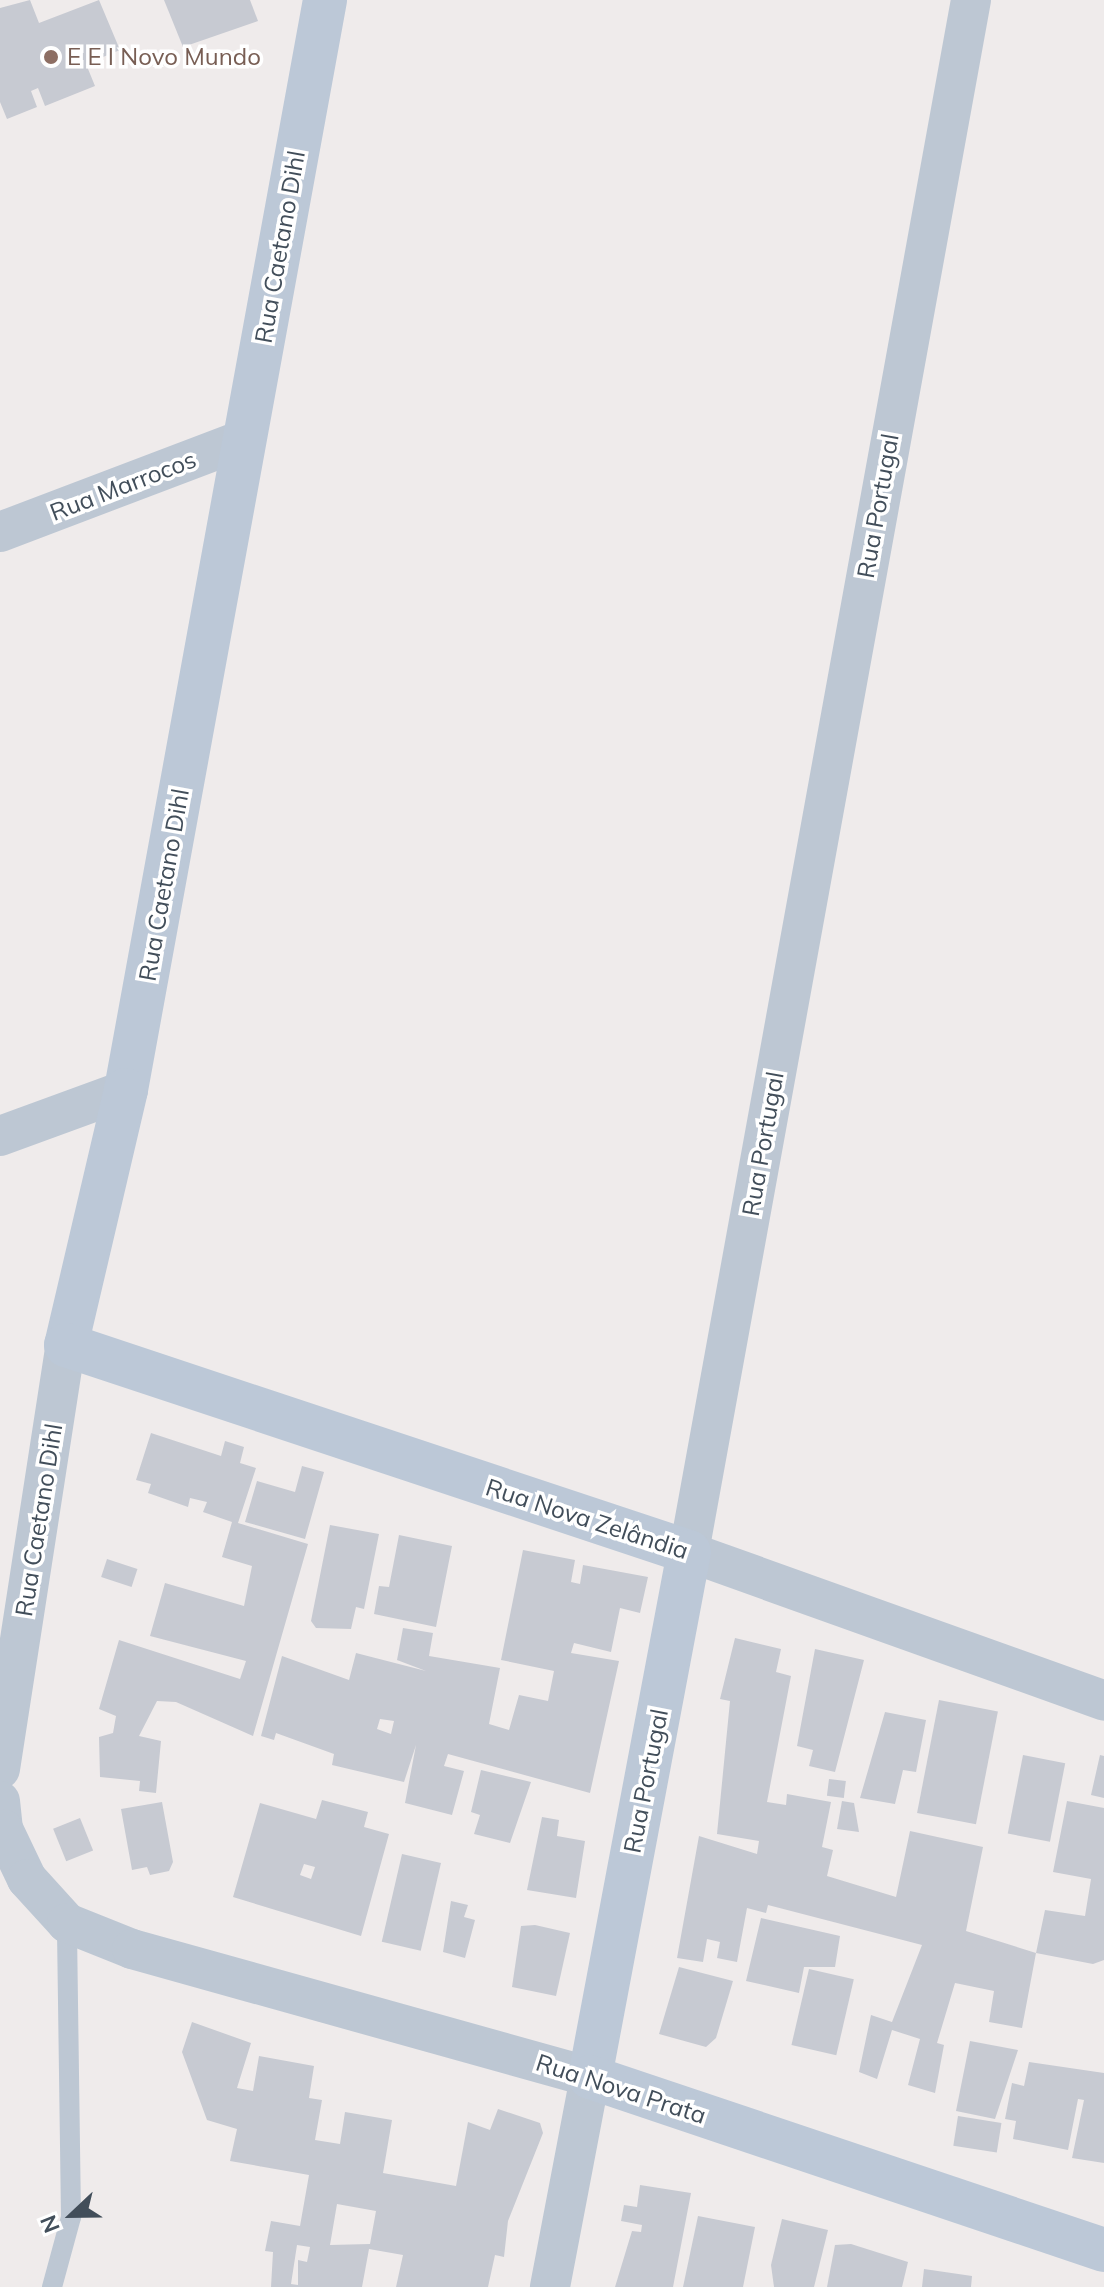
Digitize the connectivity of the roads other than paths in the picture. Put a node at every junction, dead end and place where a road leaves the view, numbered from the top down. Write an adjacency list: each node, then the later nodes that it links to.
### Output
1 (325, 0): 3 (street, Rua Caetano Dihl)
2 (971, 0): 8 (street, Rua Portugal)
3 (245, 439): 4 (street, Rua Marrocos); 5 (street, Rua Caetano Dihl)
4 (0, 532)
5 (126, 1090): 6 (street); 7 (street, Rua Caetano Dihl)
6 (0, 1136)
7 (66, 1345): 8 (street, Rua Nova Zelândia); 10 (street, Rua Caetano Dihl)
8 (689, 1552): 9 (street, Rua Nova Zelândia); 13 (street, Rua Portugal)
9 (1104, 1701)
10 (0, 1769)
11 (0, 1801): 12 (street)
12 (67, 1923): 13 (street, Rua Nova Prata); 15 (lane)
13 (590, 2077): 14 (street, Rua Nova Prata); 16 (street, Rua Portugal)
14 (1104, 2250)
15 (52, 2287)
16 (550, 2287)

